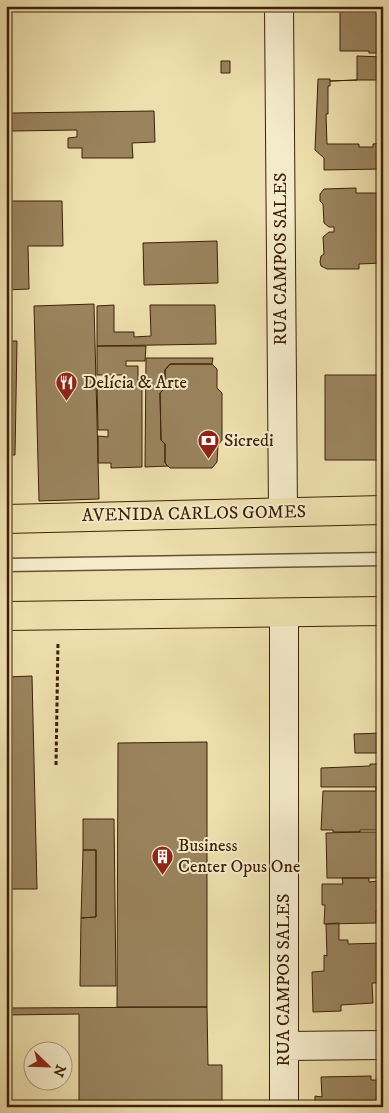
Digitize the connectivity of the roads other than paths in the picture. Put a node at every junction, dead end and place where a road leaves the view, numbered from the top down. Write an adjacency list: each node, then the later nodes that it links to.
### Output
1 (280, 6): 3 (street, RUA CAMPOS SALES)
2 (383, 510): 3 (main road, AVENIDA CARLOS GOMES)
3 (283, 512): 4 (main road, AVENIDA CARLOS GOMES)
4 (6, 519)
5 (383, 559): 6 (lane)
6 (6, 565)
7 (383, 611): 8 (main road)
8 (284, 613): 9 (main road); 11 (street, RUA CAMPOS SALES)
9 (6, 616)
10 (383, 1045): 11 (street)
11 (284, 1046): 12 (street, RUA CAMPOS SALES)
12 (284, 1107)

